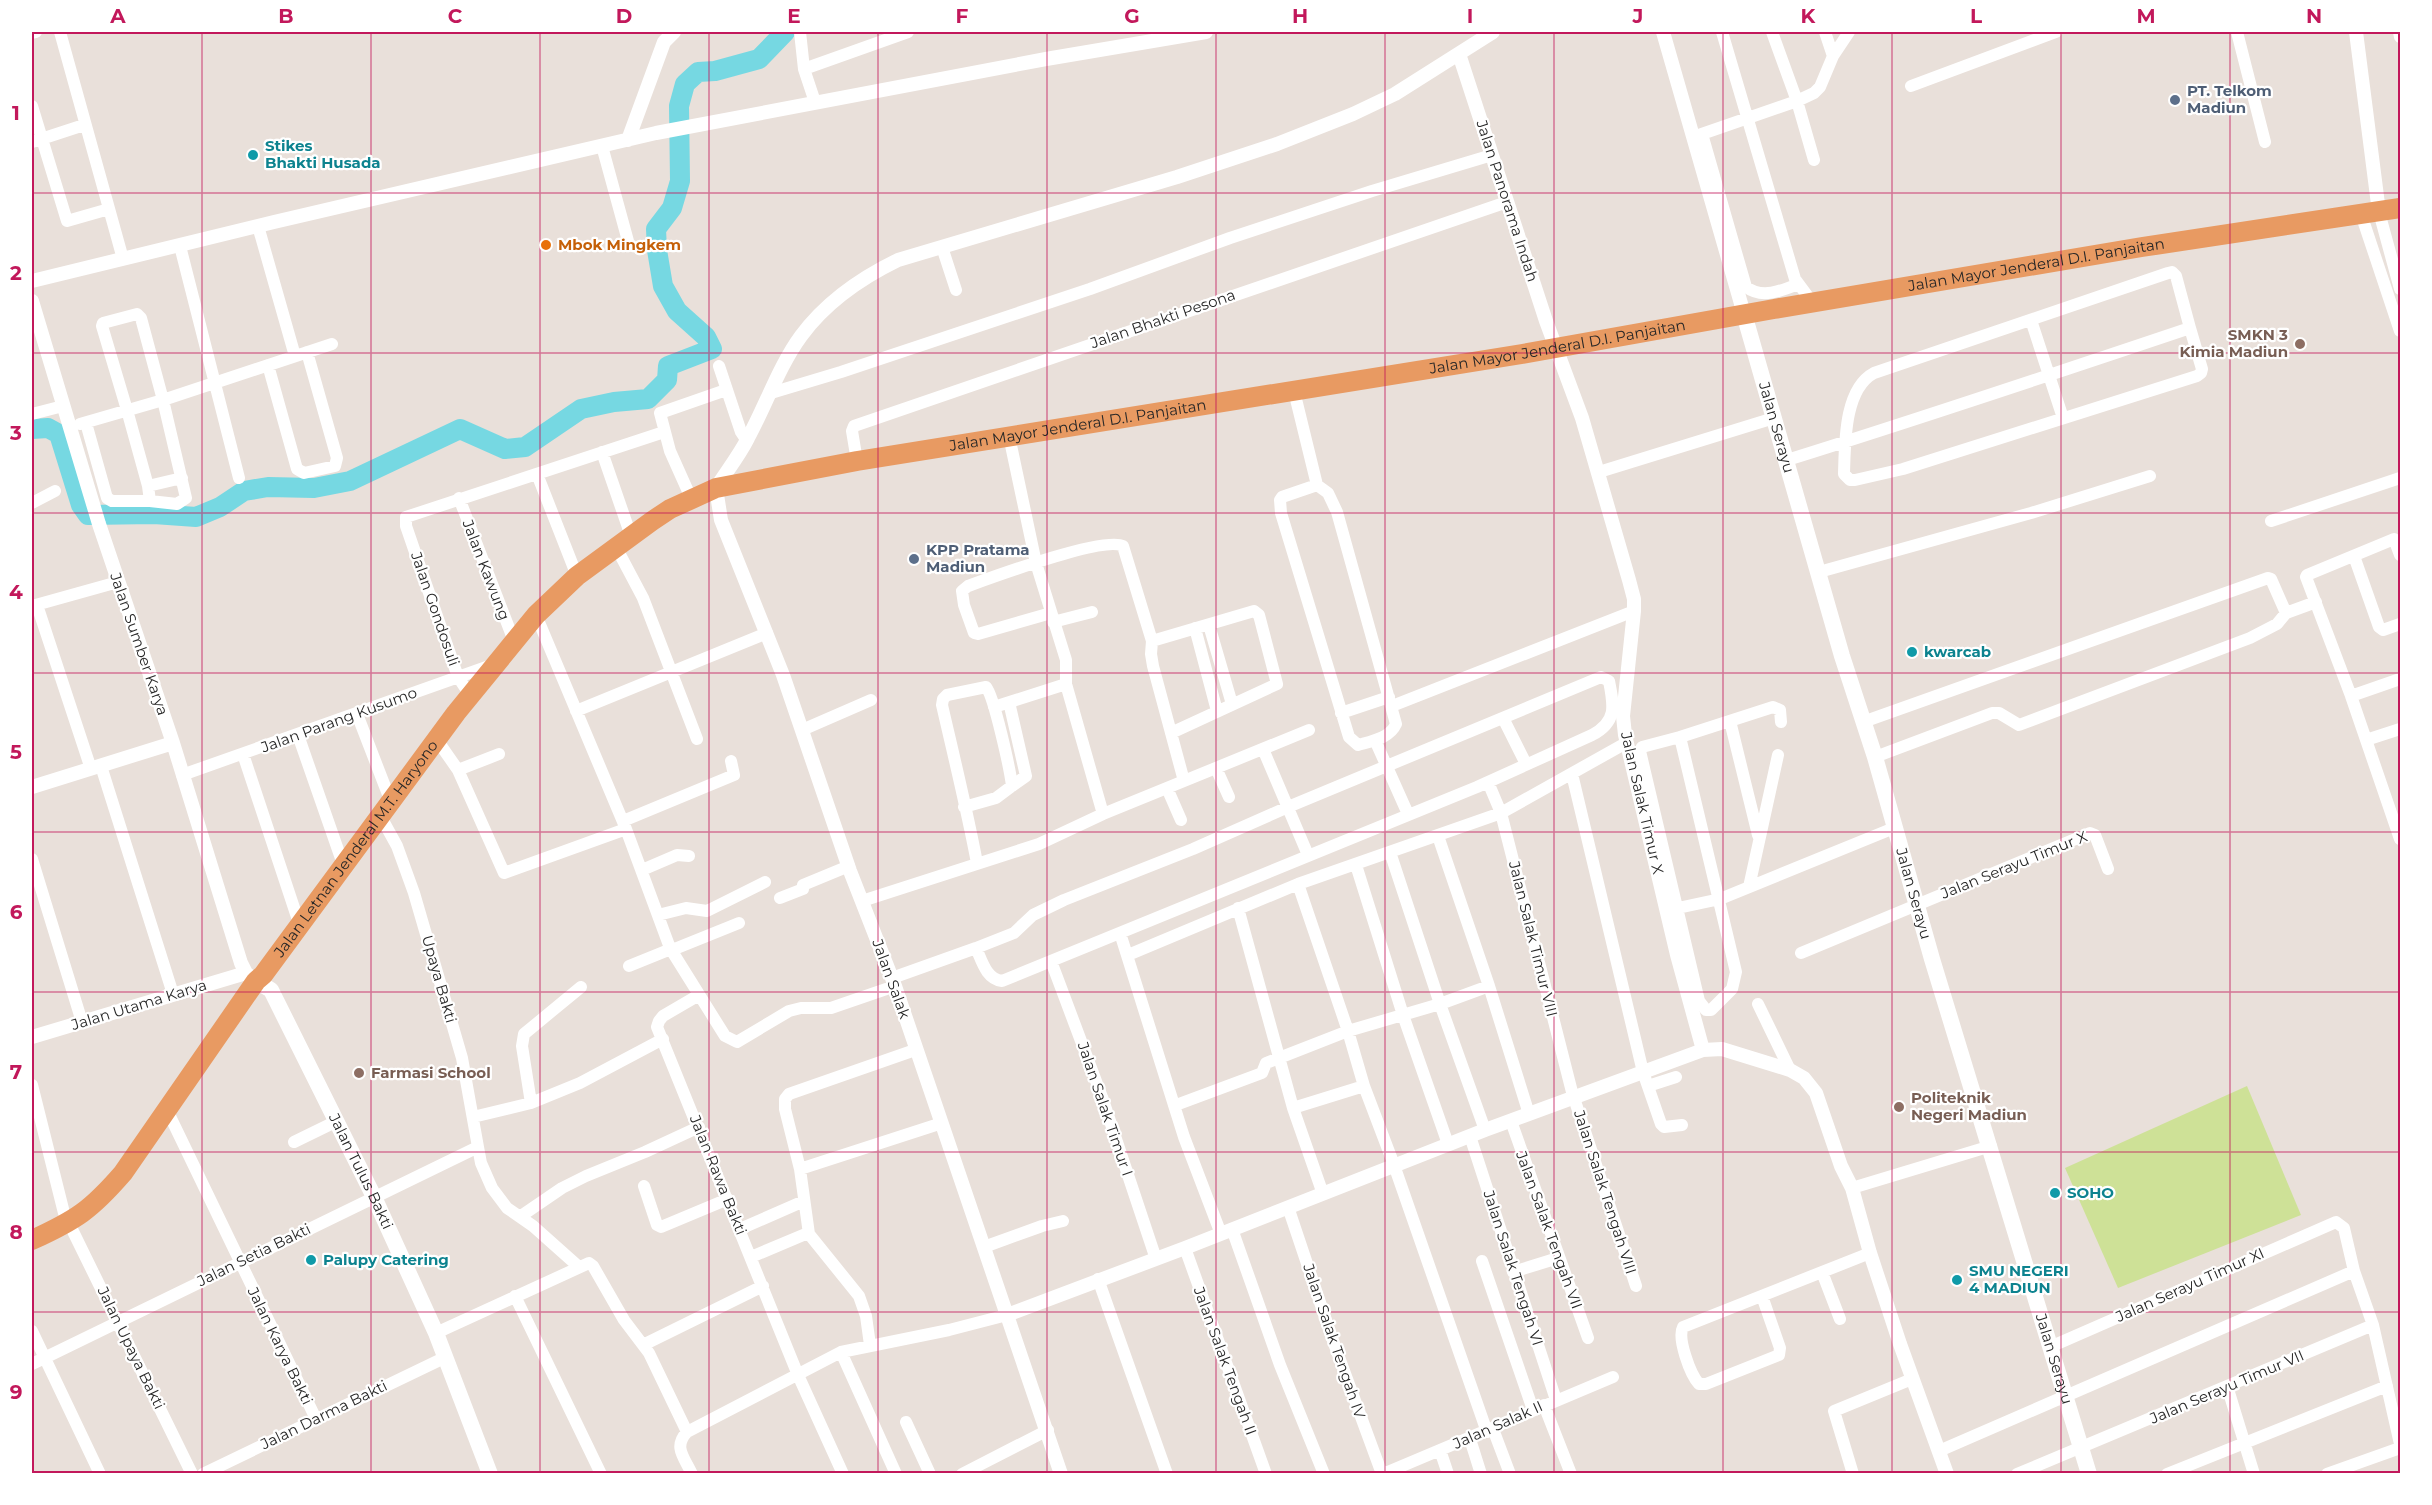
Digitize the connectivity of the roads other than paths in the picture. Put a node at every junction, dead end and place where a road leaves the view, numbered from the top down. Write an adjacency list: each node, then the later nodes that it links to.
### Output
1 (60, 32): 25 (street)
2 (674, 32): 27 (street)
3 (800, 32): 19 (street)
4 (908, 32): 19 (street)
5 (1206, 32): 22 (street)
6 (1493, 32): 17 (street)
7 (1663, 32): 26 (street)
8 (1722, 32): 24 (street)
9 (1772, 32): 21 (street)
10 (1825, 32): 18 (street)
11 (1849, 32): 18 (street)
12 (2056, 32): 20 (street)
13 (2239, 32): 29 (street)
14 (2356, 32): 36 (street)
15 (2399, 32): 16 (street)
16 (2400, 37)
17 (1459, 54): 31 (street, Jalan Panorama Indah); 40 (street)
18 (1833, 56): 21 (street)
19 (804, 69): 22 (street)
20 (1911, 86)
21 (1797, 101): 24 (street); 32 (street)
22 (815, 102): 27 (street)
23 (32, 106): 28 (street)
24 (1747, 118): 26 (street); 43 (street)
25 (84, 125): 28 (street); 35 (street)
26 (1697, 135): 43 (street); 48 (street)
27 (628, 140): 30 (street)
28 (36, 141): 35 (street)
29 (2265, 142)
30 (602, 146): 37 (street); 38 (street)
31 (1492, 155): 33 (street, Jalan Panorama Indah); 61 (street)
32 (1814, 160)
33 (1507, 202): 53 (street, Jalan Panorama Indah); 76 (street, Jalan Bhakti Pesona)
34 (2400, 208): 36 (highway, Jalan Mayor Jenderal D.I. Panjaitan)
35 (109, 209): 41 (street)
36 (2370, 213): 44 (street); 47 (highway, Jalan Mayor Jenderal D.I. Panjaitan); 51 (street)
37 (258, 226): 39 (street); 54 (street)
38 (628, 241)
39 (180, 246): 41 (street); 58 (street)
40 (942, 247): 45 (street); 61 (street)
41 (123, 260): 42 (street)
42 (32, 281)
43 (1798, 284): 47 (street)
44 (2400, 289)
45 (956, 290)
46 (32, 301): 63 (street, Jalan Sumber Karya)
47 (1812, 302): 48 (highway, Jalan Mayor Jenderal D.I. Panjaitan)
48 (1744, 314): 53 (highway, Jalan Mayor Jenderal D.I. Panjaitan); 66 (main road, Jalan Serayu)
49 (2031, 320): 50 (street); 57 (street); 73 (street)
50 (2190, 328): 57 (street); 67 (street)
51 (2400, 331)
52 (332, 344): 54 (street)
53 (1555, 348): 60 (highway, Jalan Mayor Jenderal D.I. Panjaitan); 77 (street, Jalan Salak Timur X)
54 (301, 354): 55 (street); 55 (street)
55 (268, 365): 58 (street)
56 (719, 366): 59 (street)
57 (2050, 375): 67 (street); 73 (street)
58 (216, 382): 62 (street); 81 (street)
59 (726, 390): 70 (street); 72 (street)
60 (1294, 391): 71 (highway, Jalan Mayor Jenderal D.I. Panjaitan); 83 (street)
61 (771, 393): 72 (street)
62 (163, 400): 64 (street); 64 (street); 80 (street)
63 (63, 406): 65 (street); 69 (street, Jalan Sumber Karya)
64 (127, 410): 68 (street); 84 (street)
65 (32, 414)
66 (1774, 418): 75 (main road, Jalan Serayu); 77 (street)
67 (2063, 418): 73 (street)
68 (86, 423): 69 (street); 89 (street)
69 (70, 427): 98 (street, Jalan Sumber Karya)
70 (664, 432): 74 (street); 88 (street)
71 (1009, 436): 76 (highway, Jalan Mayor Jenderal D.I. Panjaitan); 95 (street)
72 (747, 441): 85 (street)
73 (1845, 442): 75 (street)
74 (602, 452): 78 (street); 92 (street)
75 (1787, 460): 96 (main road, Jalan Serayu)
76 (856, 461): 85 (highway, Jalan Mayor Jenderal D.I. Panjaitan)
77 (1599, 472): 101 (street, Jalan Salak Timur X)
78 (537, 474): 87 (street); 97 (street)
79 (2150, 476): 96 (street)
80 (182, 478): 84 (street); 89 (street)
81 (239, 478)
82 (2400, 478): 91 (street)
83 (1317, 485): 121 (street); 126 (street)
84 (148, 486): 89 (street)
85 (716, 488): 88 (highway, Jalan Letnan Jenderal M.T. Haryono); 109 (street, Jalan Salak)
86 (55, 490): 90 (street)
87 (459, 498): 110 (street, Jalan Kawung); 114 (street, Jalan Gondosuli)
88 (691, 498): 92 (highway, Jalan Letnan Jenderal M.T. Haryono)
89 (150, 501)
90 (32, 503)
91 (2271, 521)
92 (624, 541): 97 (highway, Jalan Letnan Jenderal M.T. Haryono); 113 (street)
93 (2400, 555): 94 (street)
94 (2354, 556): 99 (street); 106 (street)
95 (1036, 563): 105 (street); 105 (street); 111 (street)
96 (1819, 572): 131 (main road, Jalan Serayu)
97 (577, 576): 104 (highway, Jalan Letnan Jenderal M.T. Haryono)
98 (118, 582): 100 (street); 142 (street, Jalan Sumber Karya)
99 (2316, 602): 103 (street); 118 (street)
100 (34, 605): 151 (street)
101 (1634, 611): 121 (street); 143 (street, Jalan Salak Timur X)
102 (1092, 612): 105 (street)
103 (2286, 613): 131 (street); 148 (street)
104 (536, 615): 110 (highway, Jalan Letnan Jenderal M.T. Haryono); 124 (street)
105 (1052, 617): 116 (street)
106 (2400, 624)
107 (1209, 625): 108 (street); 122 (street); 122 (street)
108 (1195, 628): 111 (street); 125 (street)
109 (767, 633): 113 (street); 133 (street, Jalan Salak)
110 (514, 641): 112 (highway, Jalan Letnan Jenderal M.T. Haryono)
111 (1152, 641): 135 (street)
112 (496, 663): 114 (street, Jalan Parang Kusumo); 117 (highway, Jalan Letnan Jenderal M.T. Haryono)
113 (672, 673): 124 (street); 138 (street)
114 (458, 676): 117 (street, Jalan Gondosuli); 127 (street, Jalan Parang Kusumo)
115 (2400, 679): 118 (street)
116 (1066, 684): 120 (street); 166 (street)
117 (470, 695): 141 (highway, Jalan Letnan Jenderal M.T. Haryono)
118 (2351, 696): 140 (street)
119 (871, 700): 133 (street)
120 (1009, 702): 123 (street); 159 (street)
121 (1391, 702): 126 (street); 139 (street)
122 (1232, 704): 125 (street)
123 (994, 707): 159 (street); 163 (street)
124 (576, 711): 170 (street)
125 (1217, 711): 135 (street)
126 (1341, 713): 139 (street)
127 (357, 714): 136 (street, Jalan Parang Kusumo); 165 (street, Upaya Bakti)
128 (1503, 718): 150 (street); 150 (street); 152 (street)
129 (1730, 721): 130 (street); 137 (street); 173 (street)
130 (1781, 722)
131 (1863, 722): 148 (main road, Jalan Serayu)
132 (2400, 729): 140 (street)
133 (802, 730): 181 (street, Jalan Salak)
134 (1309, 730): 144 (street)
135 (1171, 732): 157 (street)
136 (298, 735): 145 (street, Jalan Parang Kusumo); 182 (street)
137 (1680, 737): 189 (street); 193 (street)
138 (697, 739)
139 (1375, 740): 152 (street)
140 (2366, 740): 174 (street)
141 (437, 741): 154 (street); 165 (highway, Jalan Letnan Jenderal M.T. Haryono)
142 (173, 743): 151 (street); 156 (street, Jalan Sumber Karya)
143 (1626, 743): 155 (street); 217 (street, Jalan Salak Timur X)
144 (1263, 749): 153 (street); 164 (street)
145 (243, 754): 156 (street, Jalan Parang Kusumo); 196 (street)
146 (499, 754): 154 (street)
147 (1778, 755): 173 (street)
148 (1875, 757): 171 (main road, Jalan Serayu)
149 (731, 761): 170 (street)
150 (1526, 764): 158 (street)
151 (96, 767): 160 (street); 208 (street)
152 (1388, 767): 164 (street); 168 (street)
153 (1216, 768): 157 (street); 162 (street)
154 (458, 770): 170 (street)
155 (1572, 774): 167 (street); 221 (street)
156 (182, 775): 204 (street, Jalan Sumber Karya)
157 (1184, 782): 161 (street)
158 (1488, 782): 167 (street, Jalan Salak Timur VIII); 168 (street)
159 (1012, 786): 163 (street)
160 (32, 787)
161 (1167, 788): 166 (street); 169 (street)
162 (1229, 797)
163 (964, 807): 179 (street)
164 (1288, 807): 176 (street); 198 (street)
165 (386, 809): 182 (highway, Jalan Letnan Jenderal M.T. Haryono); 232 (street, Upaya Bakti)
166 (1103, 813): 179 (street)
167 (1501, 813): 172 (street); 226 (street, Jalan Salak Timur VIII)
168 (1408, 814): 176 (street)
169 (1181, 820)
170 (624, 825): 184 (street)
171 (1894, 828): 187 (street); 191 (main road, Jalan Serayu)
172 (1438, 836): 175 (street); 206 (street)
173 (1759, 836): 187 (street)
174 (2400, 839)
175 (1390, 852): 180 (street); 210 (street)
176 (1308, 855): 197 (street)
177 (689, 856): 184 (street)
178 (32, 859): 213 (street)
179 (977, 863): 190 (street)
180 (1356, 865): 186 (street); 212 (street)
181 (849, 866): 188 (street); 190 (street, Jalan Salak)
182 (344, 867): 196 (highway, Jalan Letnan Jenderal M.T. Haryono)
183 (2108, 869): 191 (street, Jalan Serayu Timur X)
184 (642, 870): 194 (street)
185 (765, 882): 194 (street)
186 (1298, 884): 192 (street); 214 (street)
187 (1755, 884): 189 (street)
188 (780, 898)
189 (1720, 899): 193 (street); 193 (street)
190 (862, 901): 205 (street, Jalan Salak)
191 (1917, 904): 200 (street, Jalan Serayu Timur X); 242 (main road, Jalan Serayu)
192 (1238, 908): 201 (street); 219 (street)
193 (1677, 908)
194 (658, 915): 199 (street)
195 (739, 922): 199 (street)
196 (300, 926): 204 (highway, Jalan Letnan Jenderal M.T. Haryono)
197 (1120, 933): 201 (street); 202 (street)
198 (976, 948): 202 (street); 205 (street)
199 (671, 950): 203 (street); 209 (street)
200 (1801, 953)
201 (1128, 955): 228 (street)
202 (1051, 961): 265 (street, Jalan Salak Timur I)
203 (629, 966)
204 (251, 977): 208 (street, Jalan Utama Karya); 230 (highway, Jalan Letnan Jenderal M.T. Haryono); 233 (main road, Jalan Tulus Bakti)
205 (894, 982): 209 (street); 218 (street, Jalan Salak)
206 (1489, 986): 210 (street); 231 (street)
207 (581, 987): 227 (street)
208 (173, 994): 213 (street, Jalan Utama Karya)
209 (699, 995): 216 (street)
210 (1440, 1004): 212 (street); 238 (street)
211 (1758, 1004): 220 (street)
212 (1403, 1015): 214 (street); 241 (street)
213 (82, 1022): 215 (street, Jalan Utama Karya)
214 (1348, 1031): 219 (street); 224 (street)
215 (32, 1037)
216 (663, 1039): 227 (street); 237 (street, Jalan Rawa Bakti)
217 (1711, 1049): 220 (street); 221 (street)
218 (915, 1050): 235 (street, Jalan Salak); 245 (street)
219 (1278, 1058): 228 (street); 229 (street)
220 (1790, 1070): 247 (street)
221 (1643, 1072): 225 (street); 226 (street)
222 (1676, 1077): 225 (street)
223 (32, 1085): 255 (street, Jalan Upaya Bakti)
224 (1364, 1086): 229 (street); 244 (street)
225 (1648, 1086): 236 (street)
226 (1574, 1097): 231 (street); 274 (street, Jalan Salak Tengah VIII)
227 (531, 1103): 232 (street)
228 (1176, 1106): 257 (street)
229 (1293, 1108): 248 (street)
230 (167, 1110): 255 (highway, Jalan Letnan Jenderal M.T. Haryono); 266 (street, Jalan Karya Bakti)
231 (1529, 1114): 234 (street)
232 (473, 1117): 243 (street, Upaya Bakti)
233 (337, 1121): 240 (street); 249 (main road, Jalan Tulus Bakti)
234 (1511, 1121): 238 (street); 264 (street, Jalan Salak Tengah VII)
235 (942, 1123): 245 (street); 260 (street, Jalan Salak)
236 (1682, 1125)
237 (699, 1128): 250 (street, Jalan Rawa Bakti); 253 (street)
238 (1485, 1130): 239 (street)
239 (1470, 1136): 241 (street); 270 (street, Jalan Salak Tengah VI)
240 (294, 1142)
241 (1448, 1144): 244 (street)
242 (1991, 1146): 247 (street); 286 (main road, Jalan Serayu)
243 (478, 1147): 249 (street, Jalan Setia Bakti); 253 (street, Upaya Bakti)
244 (1394, 1165): 248 (street); 302 (street)
245 (800, 1169): 251 (street)
246 (645, 1186): 250 (street)
247 (1852, 1188): 262 (street)
248 (1323, 1194): 252 (street)
249 (374, 1197): 266 (street, Jalan Setia Bakti); 282 (main road, Jalan Tulus Bakti)
250 (728, 1198): 256 (street, Jalan Rawa Bakti)
251 (804, 1201): 256 (street); 258 (street)
252 (1288, 1207): 257 (street); 325 (street, Jalan Salak Tengah IV)
253 (521, 1216): 268 (street, Upaya Bakti)
254 (1063, 1221): 260 (street)
255 (68, 1223): 259 (highway, Jalan Letnan Jenderal M.T. Haryono); 279 (street, Jalan Upaya Bakti)
256 (740, 1229): 263 (street, Jalan Rawa Bakti)
257 (1226, 1232): 261 (street); 324 (street)
258 (808, 1233): 263 (street); 285 (street)
259 (32, 1240)
260 (984, 1247): 277 (street, Jalan Salak)
261 (1185, 1248): 265 (street); 323 (street, Jalan Salak Tengah II)
262 (1870, 1253): 271 (street); 293 (street)
263 (752, 1257): 273 (street, Jalan Rawa Bakti)
264 (1557, 1258): 270 (street); 283 (street, Jalan Salak Tengah VII)
265 (1156, 1259): 272 (street)
266 (240, 1261): 279 (street, Jalan Setia Bakti); 299 (street, Jalan Karya Bakti)
267 (1482, 1262): 298 (street)
268 (579, 1267): 275 (street); 284 (street)
269 (2354, 1271): 280 (street); 286 (street, Jalan Serayu Timur XI); 296 (street)
270 (1513, 1272): 297 (street, Jalan Salak Tengah VI)
271 (1822, 1272): 276 (street); 278 (street)
272 (1098, 1279): 277 (street); 322 (street)
273 (763, 1286): 284 (street); 291 (street, Jalan Rawa Bakti)
274 (1636, 1286)
275 (515, 1296): 282 (street); 315 (street)
276 (1761, 1296): 276 (street)
277 (1007, 1315): 285 (street); 301 (street, Jalan Salak)
278 (1840, 1319)
279 (118, 1320): 289 (street, Jalan Setia Bakti); 312 (street, Jalan Upaya Bakti)
280 (2373, 1325): 294 (street, Jalan Serayu Timur VII); 295 (street)
281 (32, 1330): 289 (street)
282 (436, 1333): 288 (main road, Jalan Tulus Bakti)
283 (1588, 1338)
284 (643, 1345): 303 (street)
285 (870, 1345): 287 (street)
286 (2050, 1347): 296 (main road, Jalan Serayu)
287 (841, 1352): 291 (street); 318 (street)
288 (446, 1357): 299 (street, Jalan Darma Bakti); 314 (main road, Jalan Tulus Bakti)
289 (44, 1358): 290 (street, Jalan Setia Bakti); 311 (street)
290 (32, 1364)
291 (798, 1375): 303 (street); 317 (street, Jalan Rawa Bakti)
292 (1613, 1377): 297 (street, Jalan Salak II)
293 (1912, 1379): 310 (street); 330 (street)
294 (2228, 1386): 305 (street); 307 (street, Jalan Serayu Timur VII)
295 (2387, 1386): 305 (street); 306 (street)
296 (2064, 1395): 307 (main road, Jalan Serayu); 310 (street)
297 (1556, 1400): 298 (street, Jalan Salak II)
298 (1538, 1407): 302 (street, Jalan Salak II); 329 (street)
299 (315, 1419): 313 (street, Jalan Darma Bakti)
300 (906, 1422): 319 (street)
301 (1048, 1430): 320 (street); 321 (street, Jalan Salak)
302 (1490, 1430): 304 (street, Jalan Salak II); 328 (street)
303 (687, 1432): 316 (street)
304 (1470, 1439): 309 (street, Jalan Salak II); 327 (street)
305 (2244, 1443): 334 (street); 335 (street)
306 (2400, 1443)
307 (2081, 1448): 332 (street, Jalan Serayu Timur VII); 333 (main road, Jalan Serayu)
308 (2400, 1448): 336 (street)
309 (1440, 1450): 325 (street, Jalan Salak II); 326 (street)
310 (1939, 1451): 331 (street)
311 (100, 1473)
312 (192, 1473)
313 (203, 1473)
314 (490, 1473)
315 (601, 1473)
316 (692, 1473)
317 (843, 1473)
318 (896, 1473)
319 (930, 1473)
320 (962, 1473)
321 (1061, 1473)
322 (1167, 1473)
323 (1266, 1473)
324 (1324, 1473)
325 (1382, 1473)
326 (1448, 1473)
327 (1481, 1473)
328 (1510, 1473)
329 (1571, 1473)
330 (1853, 1473)
331 (1947, 1473)
332 (2017, 1473)
333 (2089, 1473)
334 (2167, 1473)
335 (2254, 1473)
336 (2326, 1473)

